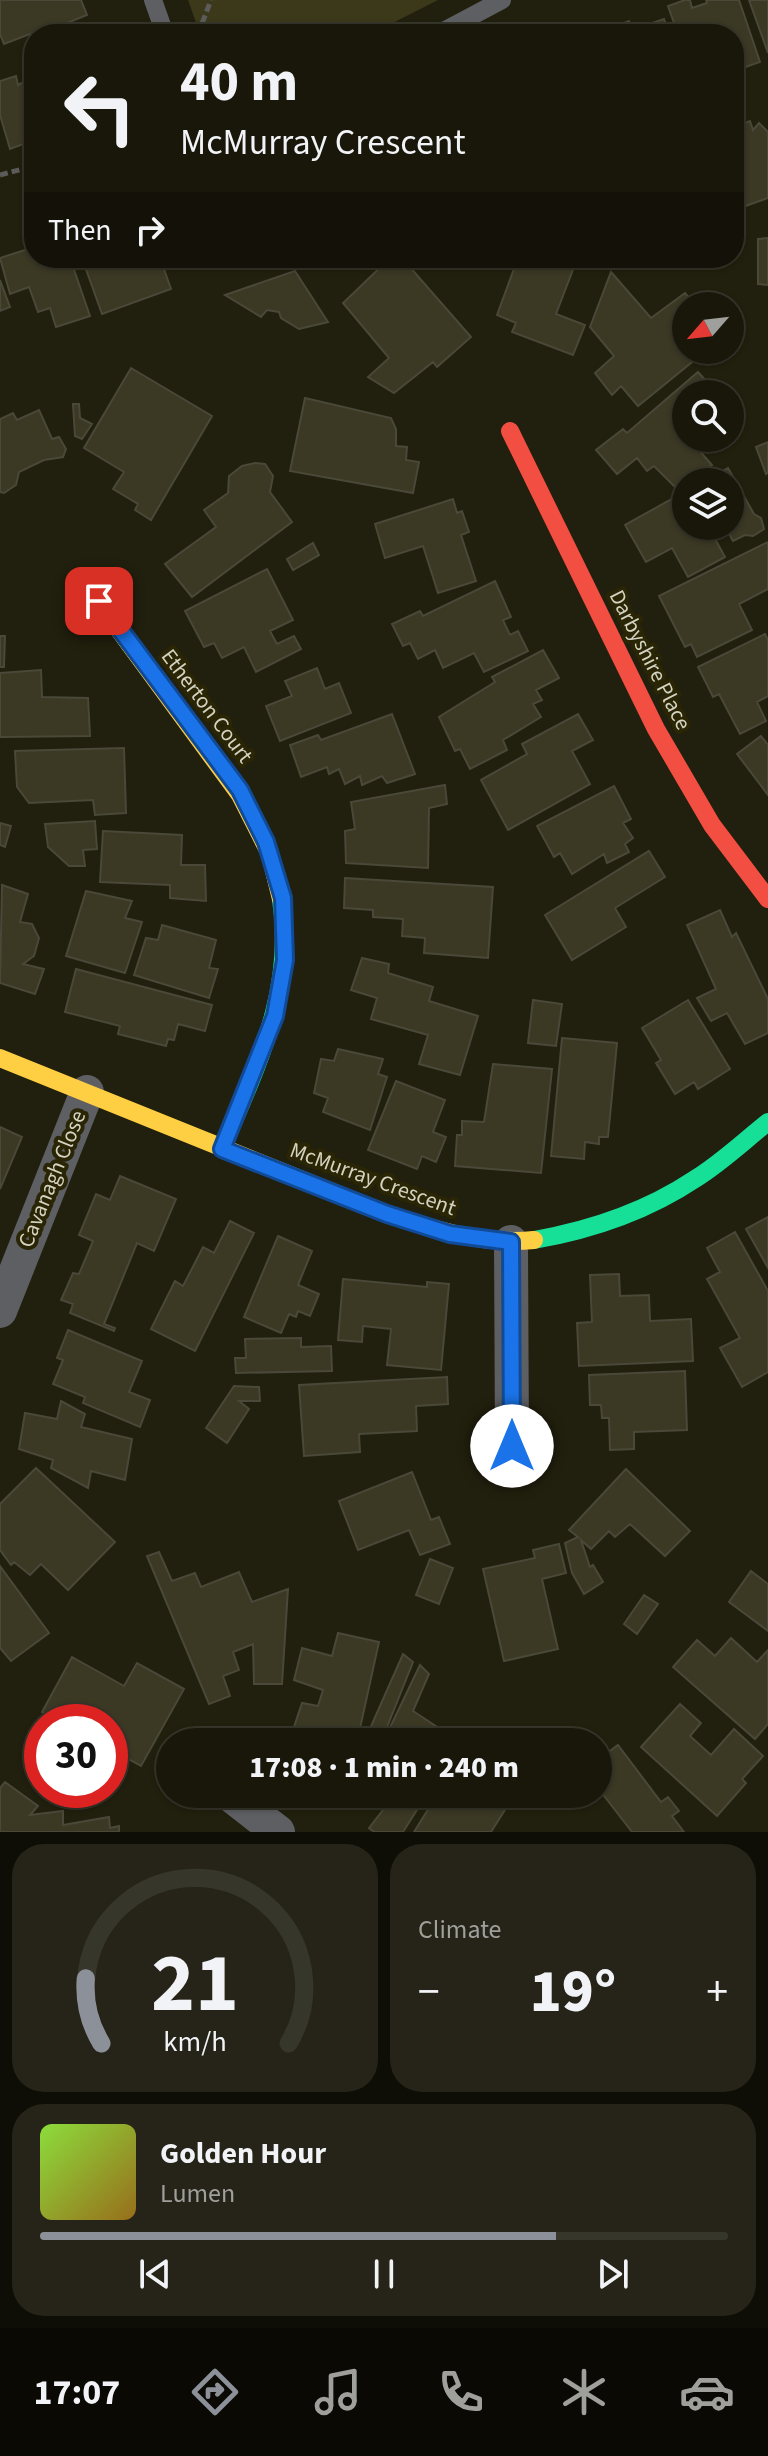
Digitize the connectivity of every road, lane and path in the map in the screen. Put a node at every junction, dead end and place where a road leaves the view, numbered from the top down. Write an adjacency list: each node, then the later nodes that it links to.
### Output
1 (153, 0): 4 (lane)
2 (211, 0): 5 (path)
3 (502, 0): 6 (lane)
4 (161, 24)
5 (202, 24)
6 (457, 24)
7 (24, 169): 8 (path)
8 (0, 175)
9 (510, 431): 11 (street, Darbyshire Place)
10 (81, 578): 15 (street, Etherton Court)
11 (768, 899)
12 (0, 1058): 13 (street, McMurray Crescent)
13 (87, 1092): 15 (street, McMurray Crescent); 17 (street, Cavanagh Close)
14 (768, 1122): 16 (street, McMurray Crescent)
15 (222, 1149): 16 (street, McMurray Crescent)
16 (511, 1242): 18 (street)
17 (0, 1311)
18 (512, 1446)
19 (247, 1808): 20 (street)
20 (278, 1832)

